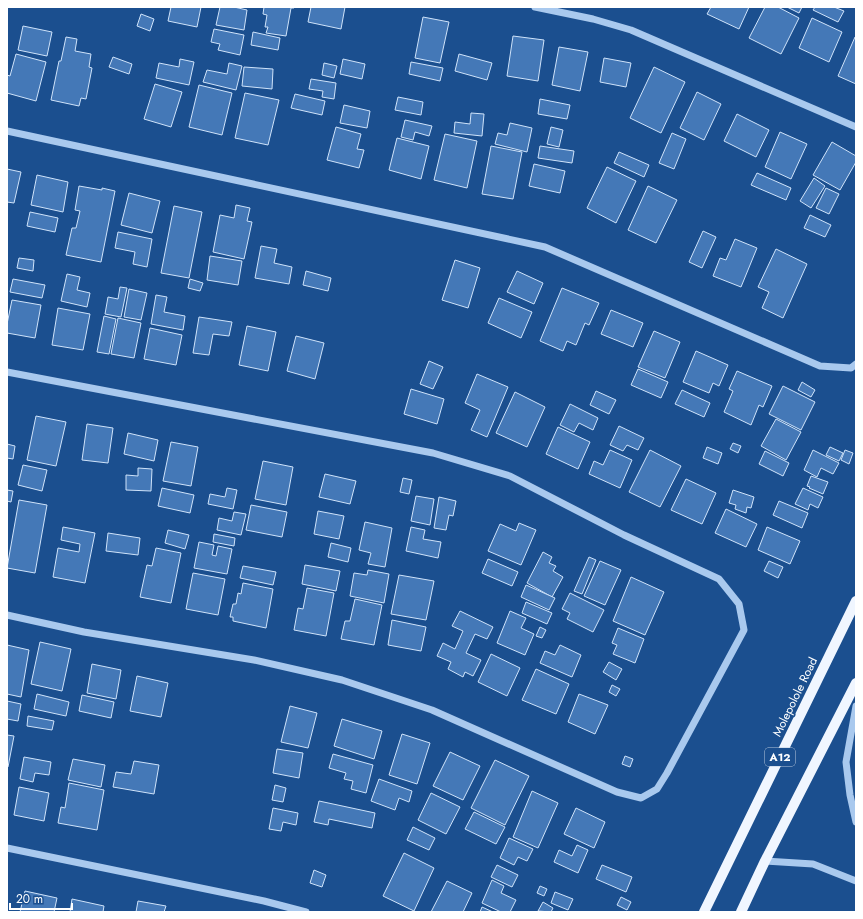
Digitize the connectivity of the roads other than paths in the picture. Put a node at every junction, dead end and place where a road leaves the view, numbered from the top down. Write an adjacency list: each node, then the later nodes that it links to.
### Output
1 (535, 7): 2 (street)
2 (856, 127)
3 (7, 131): 4 (street)
4 (856, 364)
5 (7, 372): 7 (street)
6 (856, 601): 15 (main road, Molepolole Road / A12)
7 (7, 615)
8 (856, 683): 12 (main road, A12)
9 (856, 706): 10 (street)
10 (856, 822)
11 (7, 848): 14 (street)
12 (765, 861): 13 (street); 16 (main road, A12)
13 (856, 881)
14 (306, 912)
15 (704, 912)
16 (741, 912)

